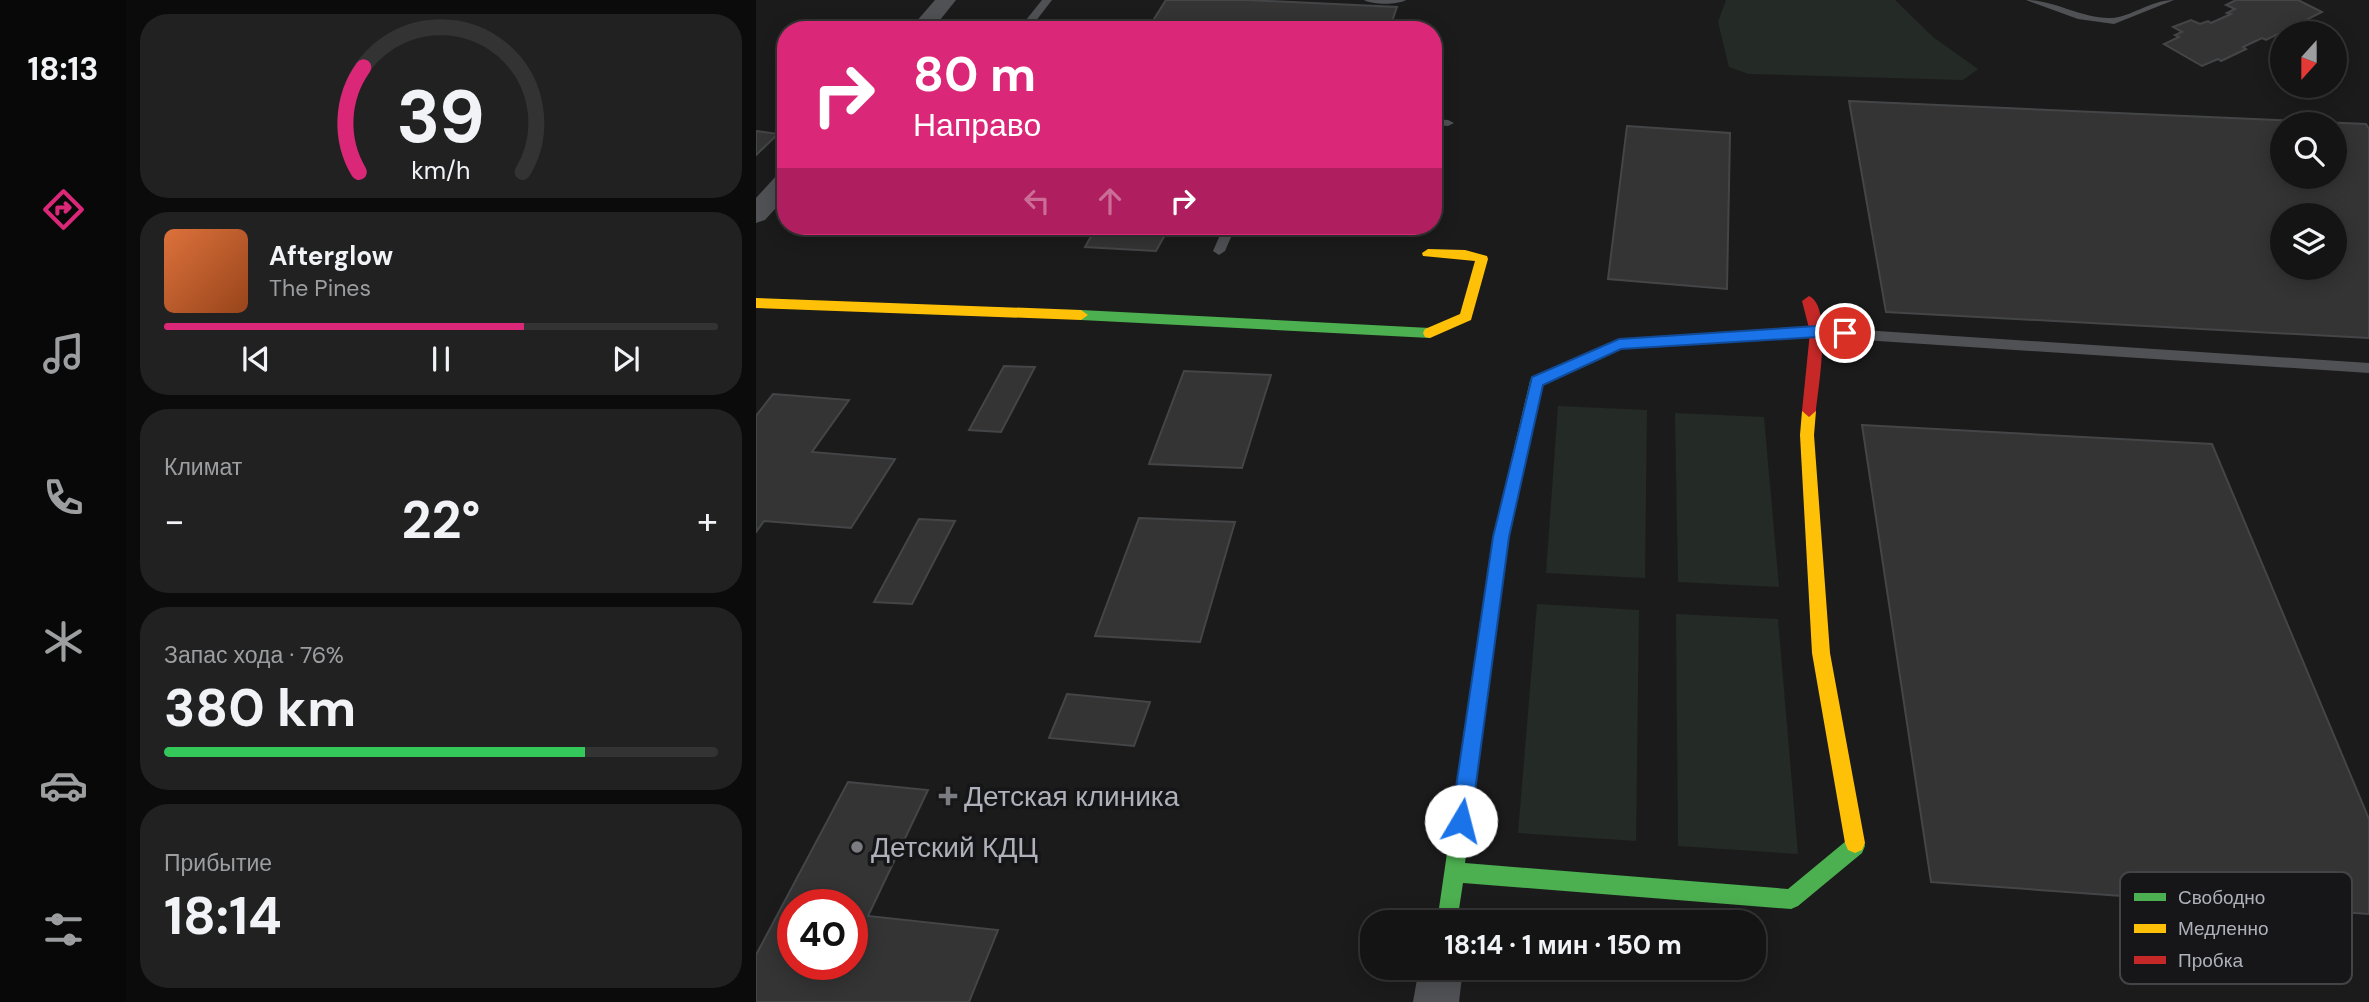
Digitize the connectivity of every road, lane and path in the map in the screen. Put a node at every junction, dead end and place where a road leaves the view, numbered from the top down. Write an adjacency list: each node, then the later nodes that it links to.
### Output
1 (946, 0): 7 (street)
2 (1047, 0): 8 (lane)
3 (1369, 0): 4 (lane)
4 (1401, 0)
5 (2031, 0): 6 (lane)
6 (2169, 0)
7 (928, 21)
8 (1030, 21)
9 (1442, 123): 10 (lane)
10 (1448, 123)
11 (777, 191): 12 (street)
12 (756, 214)
13 (1226, 235): 14 (lane)
14 (1219, 251)
15 (1428, 253): 17 (street)
16 (1809, 301): 18 (street)
17 (756, 303)
18 (1817, 331): 19 (lane); 20 (street); 20 (street)
19 (2369, 368)
20 (1454, 872): 21 (street)
21 (1449, 910)
22 (1439, 980): 23 (street)
23 (1436, 1002)

